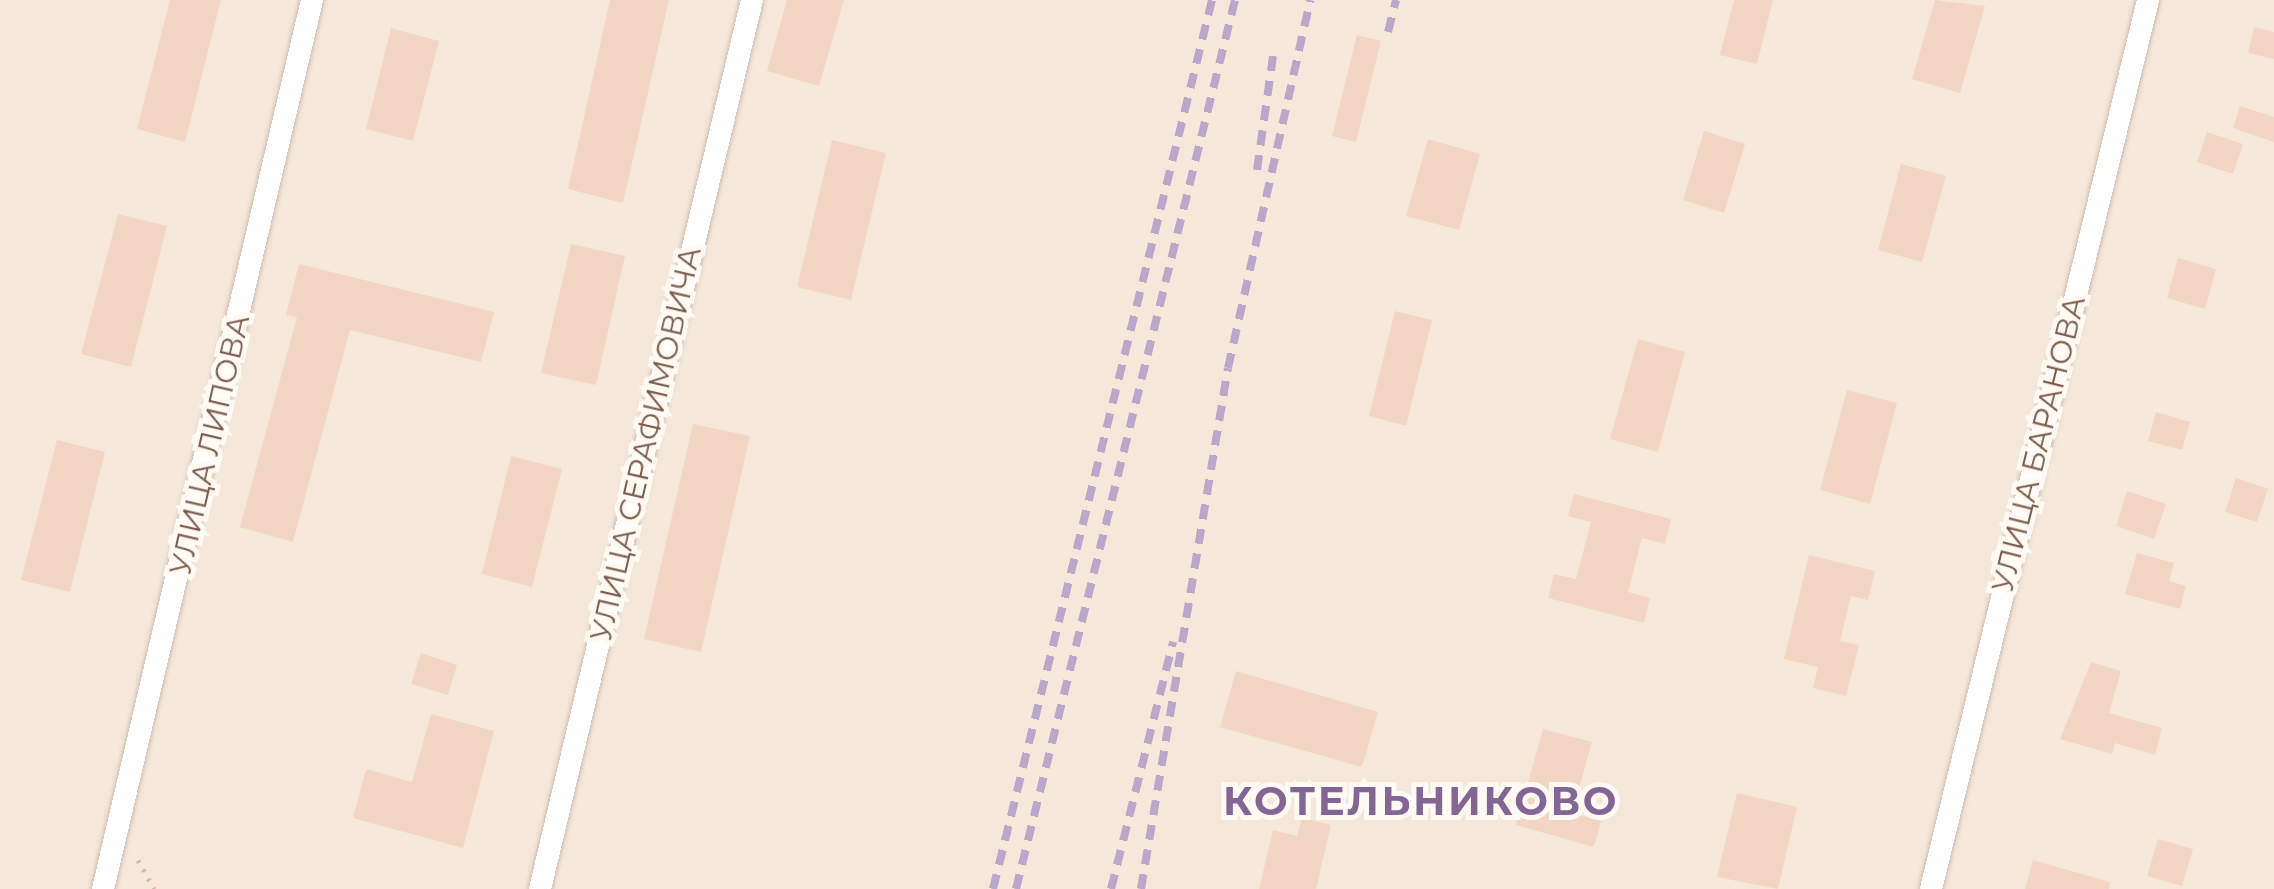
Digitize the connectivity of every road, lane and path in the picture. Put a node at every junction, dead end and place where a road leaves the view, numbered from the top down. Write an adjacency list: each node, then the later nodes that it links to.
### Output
1 (312, 0): 4 (street, УЛИЦА ЛИПОВА)
2 (752, 0): 5 (street, УЛИЦА СЕРАФИМОВИЧА)
3 (2148, 0): 6 (street, УЛИЦА БАРАНОВА)
4 (104, 889)
5 (540, 889)
6 (1931, 889)

